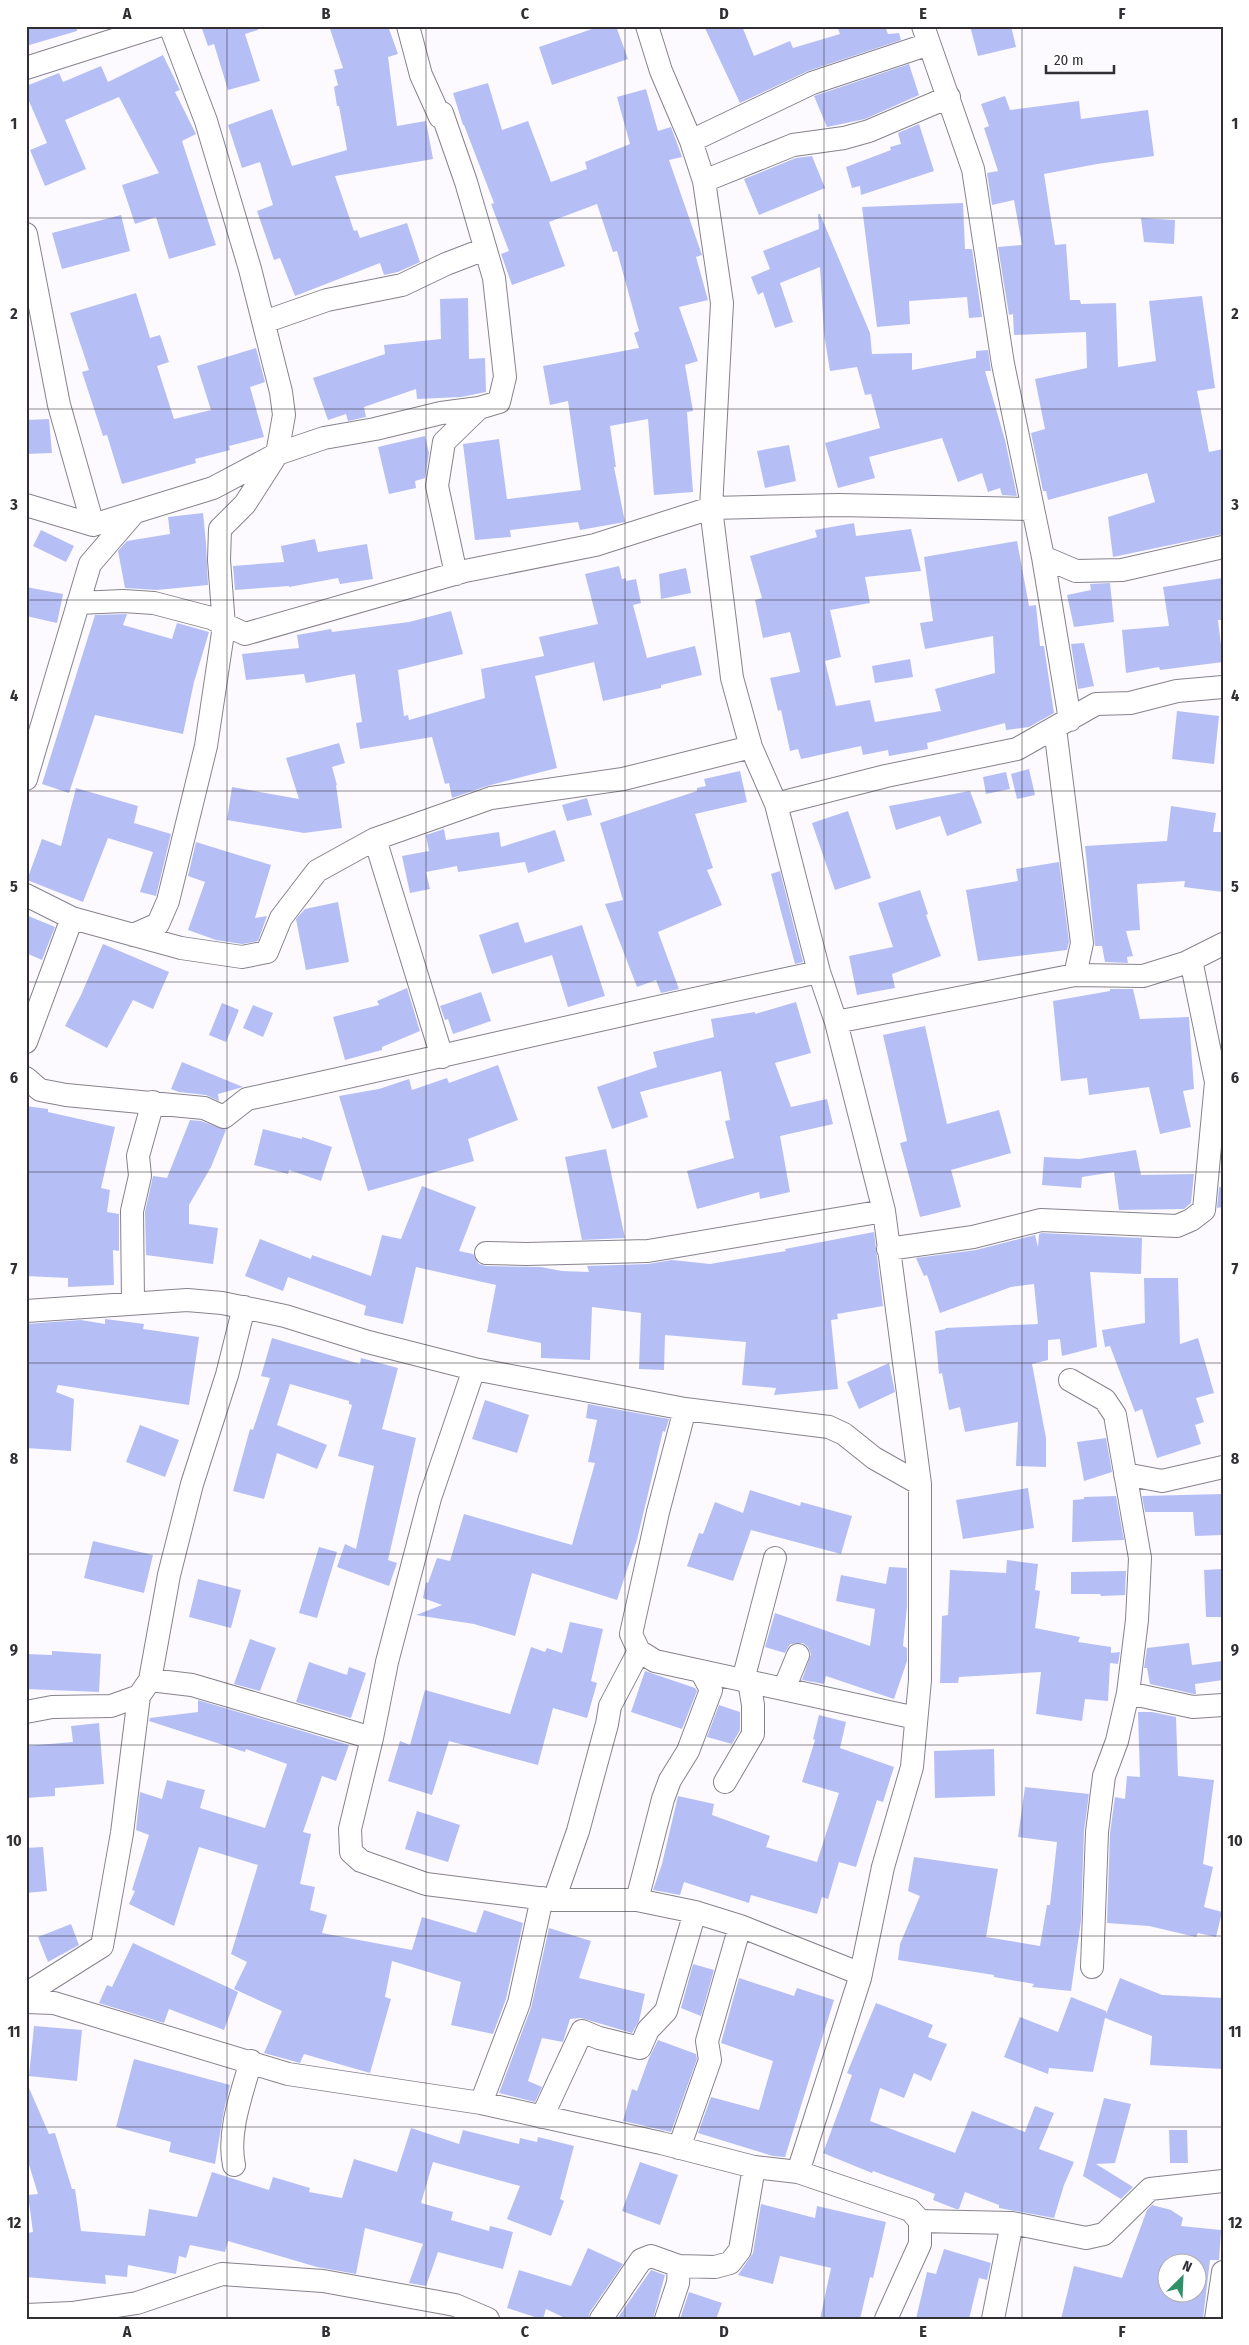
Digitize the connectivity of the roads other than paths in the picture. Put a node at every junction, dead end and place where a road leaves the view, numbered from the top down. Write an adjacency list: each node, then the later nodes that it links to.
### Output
1 (158, 26): 6 (street)
2 (170, 26): 13 (street)
3 (408, 26): 11 (street)
4 (648, 26): 8 (street)
5 (926, 35): 7 (street); 8 (street)
6 (26, 68)
7 (949, 97): 9 (street); 18 (street)
8 (691, 141): 9 (street)
9 (704, 180): 17 (street)
10 (26, 234): 12 (street)
11 (485, 249): 13 (street); 14 (street)
12 (32, 293): 20 (street)
13 (264, 322): 15 (street)
14 (479, 408): 15 (street); 23 (street)
15 (277, 454): 19 (street); 25 (street)
16 (26, 505): 20 (street)
17 (712, 508): 18 (street); 23 (street); 28 (street)
18 (1033, 509): 22 (street)
19 (133, 514): 20 (street); 24 (street)
20 (93, 525)
21 (1223, 547): 22 (street)
22 (1043, 557): 27 (street)
23 (456, 574): 25 (street)
24 (78, 603): 25 (street); 29 (street)
25 (224, 626): 34 (street)
26 (1223, 688): 27 (street)
27 (1062, 724): 30 (street); 38 (street)
28 (751, 747): 30 (street); 31 (street)
29 (26, 779)
30 (776, 804): 37 (street)
31 (375, 839): 34 (street); 41 (street)
32 (26, 895): 33 (street)
33 (72, 918): 34 (street); 40 (street)
34 (133, 935)
35 (1223, 944): 36 (street)
36 (1191, 960): 38 (street); 45 (street)
37 (819, 972): 39 (street); 41 (street)
38 (1075, 975): 39 (street)
39 (836, 1022): 44 (street)
40 (26, 1042)
41 (442, 1057): 43 (street)
42 (26, 1078): 43 (street)
43 (153, 1102): 47 (street)
44 (884, 1211): 45 (street); 46 (street)
45 (888, 1249): 55 (street)
46 (486, 1253)
47 (133, 1302): 48 (street); 49 (street)
48 (244, 1308): 50 (street); 61 (street)
49 (26, 1311)
50 (474, 1369): 52 (street); 67 (street)
51 (1070, 1380): 54 (street)
52 (685, 1409): 55 (street); 57 (street)
53 (1223, 1467): 54 (street)
54 (1125, 1474): 63 (street)
55 (920, 1484): 66 (street)
56 (775, 1558): 60 (street)
57 (639, 1651): 59 (street); 69 (street)
58 (798, 1655): 62 (street)
59 (701, 1671): 60 (street); 70 (street)
60 (746, 1681): 62 (street); 68 (street)
61 (145, 1688): 65 (street); 67 (street); 75 (street)
62 (784, 1689): 66 (street)
63 (1128, 1693): 64 (street); 73 (street)
64 (1223, 1705)
65 (26, 1712)
66 (916, 1718): 74 (street)
67 (372, 1738): 69 (street)
68 (725, 1782)
69 (548, 1899): 70 (street); 78 (street)
70 (637, 1900): 71 (street)
71 (695, 1912): 72 (street); 79 (street)
72 (740, 1926): 74 (street); 80 (street)
73 (1092, 1967)
74 (860, 1974): 83 (street)
75 (26, 1994)
76 (26, 2002): 77 (street)
77 (251, 2061): 78 (street); 81 (street)
78 (481, 2103): 79 (street)
79 (542, 2117): 80 (street)
80 (679, 2148): 82 (street)
81 (234, 2165)
82 (754, 2167): 83 (street); 87 (street)
83 (798, 2172): 85 (street)
84 (1220, 2178): 86 (street)
85 (920, 2221): 86 (street); 93 (street)
86 (1012, 2223): 94 (street)
87 (679, 2266): 91 (street); 92 (street)
88 (1223, 2272): 95 (street)
89 (26, 2315): 90 (street)
90 (488, 2319)
91 (601, 2319)
92 (666, 2319)
93 (886, 2319)
94 (993, 2319)
95 (1216, 2319)

